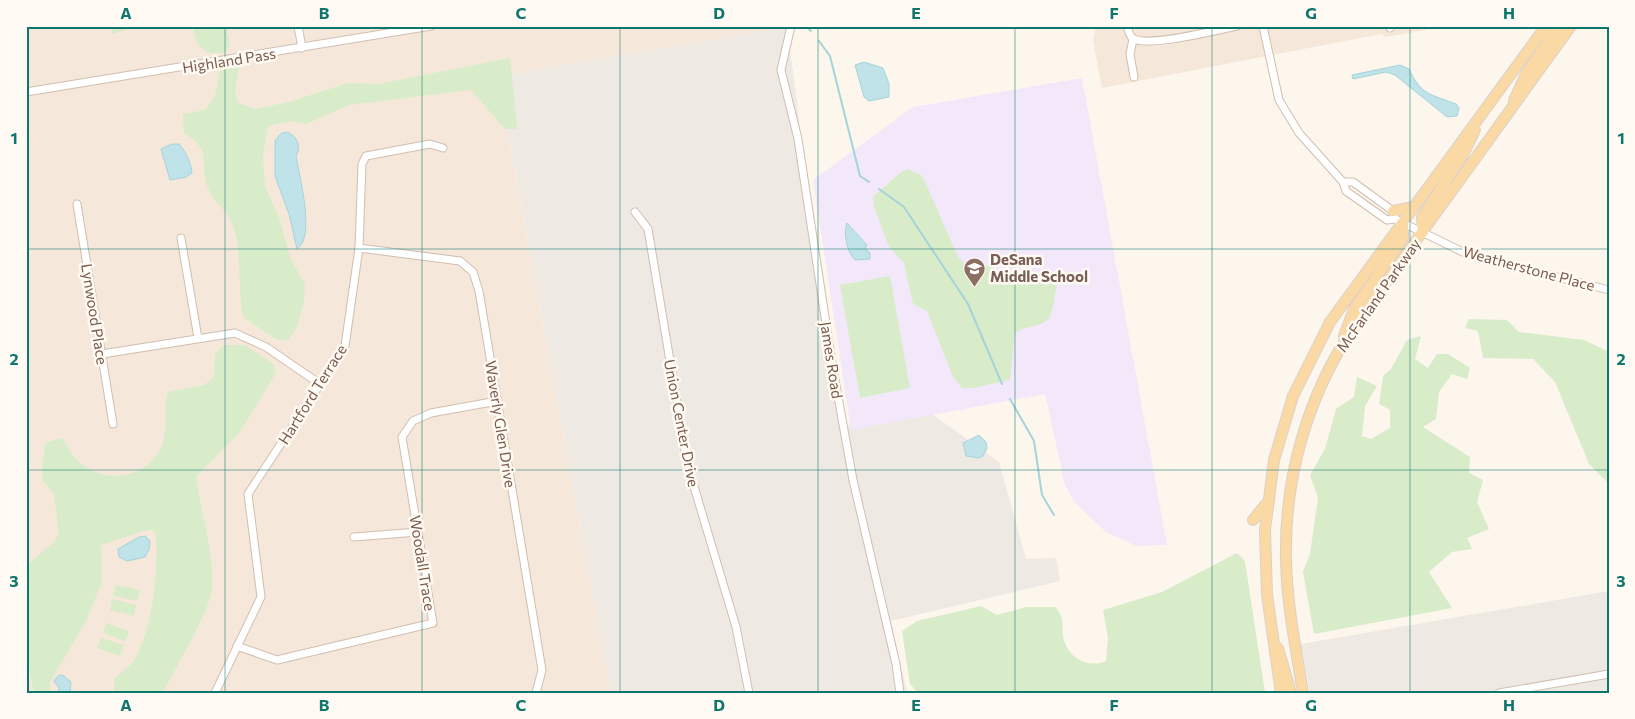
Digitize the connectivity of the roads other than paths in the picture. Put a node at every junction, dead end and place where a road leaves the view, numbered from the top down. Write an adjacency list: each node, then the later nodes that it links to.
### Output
1 (298, 26): 12 (street)
2 (431, 26): 10 (street, Highland Pass)
3 (791, 26): 43 (street, James Road)
4 (1128, 26): 11 (street)
5 (1237, 26): 11 (street)
6 (1263, 26): 18 (street)
7 (1546, 26): 16 (main road, McFarland Parkway)
8 (1558, 26): 15 (main road)
9 (1571, 26): 15 (main road, McFarland Parkway)
10 (404, 28): 12 (street, Highland Pass)
11 (1133, 39): 13 (street)
12 (302, 48): 14 (street, Highland Pass)
13 (1134, 77)
14 (26, 92)
15 (1511, 111): 23 (main road, McFarland Parkway)
16 (1478, 120): 20 (main road, McFarland Parkway); 23 (main road)
17 (443, 148): 25 (street, Hartford Terrace)
18 (1343, 182): 22 (street); 22 (street)
19 (77, 204): 29 (street, Lynwood Place)
20 (1414, 207): 22 (main road); 22 (main road, McFarland Parkway)
21 (635, 212): 42 (street, Union Center Drive)
22 (1397, 217): 23 (street, Weatherstone Place); 28 (main road); 33 (main road, McFarland Parkway)
23 (1423, 232): 26 (street, Weatherstone Place); 28 (main road, McFarland Parkway)
24 (181, 238): 27 (street)
25 (359, 248): 30 (street, Hartford Terrace); 31 (street, Waverly Glen Drive)
26 (1609, 290)
27 (198, 338): 29 (street); 30 (street)
28 (1341, 347): 46 (main road, McFarland Parkway)
29 (102, 354): 32 (street, Lynwood Place)
30 (320, 384): 38 (street, Hartford Terrace)
31 (497, 401): 35 (street, Woodall Trace); 41 (street, Waverly Glen Drive)
32 (113, 424)
33 (1267, 503): 34 (main road); 37 (main road, McFarland Parkway)
34 (1253, 520)
35 (418, 532): 36 (street); 38 (street, Woodall Trace)
36 (354, 537)
37 (1272, 634): 44 (main road, McFarland Parkway); 45 (main road)
38 (237, 646): 40 (street, Hartford Terrace)
39 (1609, 674): 47 (street)
40 (215, 693)
41 (536, 693)
42 (749, 693)
43 (900, 693)
44 (1281, 693)
45 (1292, 693)
46 (1303, 693)
47 (1498, 693)

